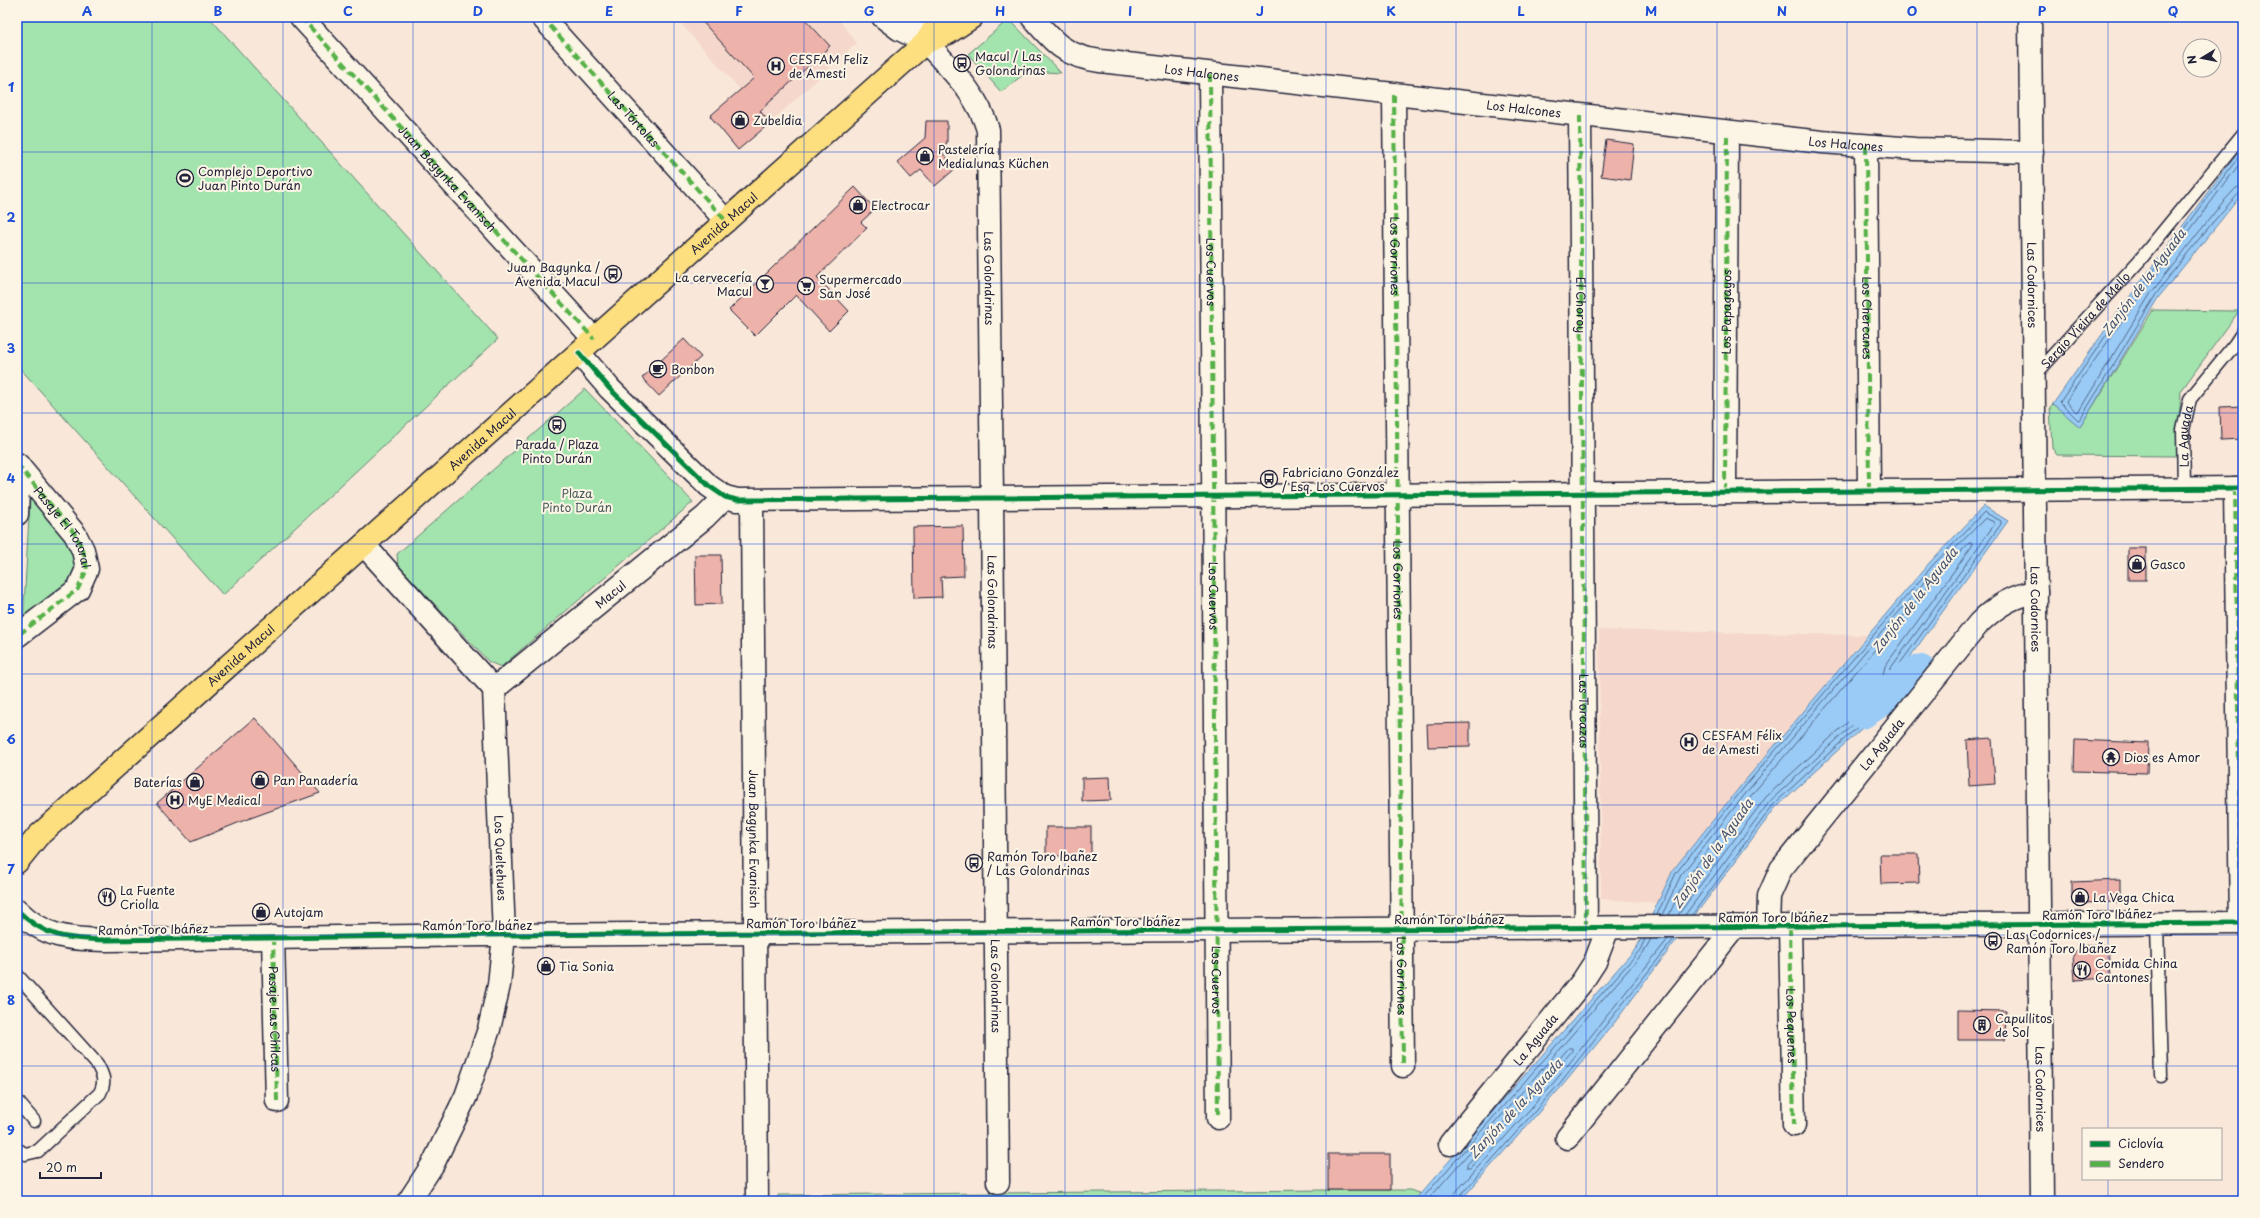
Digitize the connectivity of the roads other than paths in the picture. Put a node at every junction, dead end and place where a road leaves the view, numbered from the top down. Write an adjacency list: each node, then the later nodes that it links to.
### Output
1 (301, 17): 19 (street, Juan Bagynka Evanisch)
2 (542, 17): 17 (street, Las Tórtolas)
3 (883, 17): 9 (street)
4 (916, 17): 9 (street)
5 (941, 17): 9 (main road, Avenida Macul)
6 (972, 17): 9 (main road, Avenida Macul)
7 (1032, 17): 10 (street, Los Halcones)
8 (2030, 17): 16 (street, Las Codornices)
9 (926, 42): 17 (main road, Avenida Macul); 31 (street, Las Golondrinas)
10 (1210, 74): 11 (street, Los Halcones); 30 (street, Los Cuervos)
11 (1394, 95): 12 (street, Los Halcones); 28 (street, Los Gorriones)
12 (1580, 116): 13 (street, Los Halcones); 27 (street, El Choroy)
13 (1727, 133): 15 (street, Los Halcones); 26 (street, Los Papagayos)
14 (2243, 134): 20 (lane, Sergio Vieira de Mello)
15 (1866, 146): 16 (street, Los Halcones); 25 (street, Los Chercanes)
16 (2032, 152): 20 (street, Las Codornices)
17 (726, 221): 19 (main road, Avenida Macul)
18 (2243, 332): 22 (lane, La Aguada)
19 (586, 346): 29 (street, Juan Bagynka Evanisch); 34 (main road, Avenida Macul)
20 (2034, 377): 24 (street, Las Codornices)
21 (18, 465): 33 (street); 36 (street, Pasaje El Totoral)
22 (2184, 488): 23 (street); 24 (street)
23 (2239, 488): 46 (street)
24 (2035, 489): 25 (street); 35 (street, Las Codornices)
25 (1869, 491): 26 (street)
26 (1725, 492): 27 (street)
27 (1583, 493): 28 (street); 47 (street, Las Torcazas)
28 (1398, 495): 30 (street); 50 (street, Los Gorriones)
29 (725, 497): 32 (street); 37 (street, Macul)
30 (1213, 497): 31 (street); 51 (street, Los Cuervos)
31 (992, 499): 32 (street); 52 (street, Las Golondrinas)
32 (752, 501): 53 (street, Juan Bagynka Evanisch)
33 (17, 514)
34 (364, 545): 37 (street); 38 (main road, Avenida Macul)
35 (2036, 592): 43 (street, Las Codornices); 44 (street, La Aguada)
36 (17, 636)
37 (494, 689): 54 (street, Los Queltehues)
38 (38, 836): 39 (main road, Avenida Macul); 40 (main road, Avenida Macul)
39 (17, 850)
40 (17, 862)
41 (17, 910): 55 (street, Ramón Toro Ibáñez)
42 (2157, 924): 43 (street, Ramón Toro Ibáñez); 46 (street, Ramón Toro Ibáñez); 58 (lane)
43 (2039, 925): 45 (street, Ramón Toro Ibáñez); 70 (street, Las Codornices)
44 (1768, 927): 45 (street, Ramón Toro Ibáñez); 49 (street, Ramón Toro Ibáñez)
45 (1790, 927): 63 (street, Los Pequenes)
46 (2242, 927)
47 (1586, 928): 48 (street, Ramón Toro Ibáñez); 50 (street, Ramón Toro Ibáñez)
48 (1616, 928): 49 (street, Ramón Toro Ibáñez); 65 (street, La Aguada)
49 (1734, 928): 64 (street)
50 (1402, 929): 51 (street, Ramón Toro Ibáñez); 57 (street, Los Gorriones)
51 (1217, 930): 52 (street, Ramón Toro Ibáñez); 61 (street, Los Cuervos)
52 (997, 932): 53 (street, Ramón Toro Ibáñez); 67 (street, Las Golondrinas)
53 (755, 933): 54 (street, Ramón Toro Ibáñez); 69 (street, Juan Bagynka Evanisch)
54 (504, 935): 55 (street, Ramón Toro Ibáñez); 68 (street, Los Queltehues)
55 (273, 937): 60 (street, Pasaje Las Chilcas)
56 (17, 975): 66 (lane)
57 (1403, 1066)
58 (2161, 1076)
59 (17, 1101): 62 (lane)
60 (277, 1101)
61 (1218, 1118)
62 (34, 1121)
63 (1794, 1125)
64 (1567, 1138)
65 (1450, 1144)
66 (17, 1149)
67 (998, 1182)
68 (409, 1201)
69 (757, 1201)
70 (2042, 1201)

